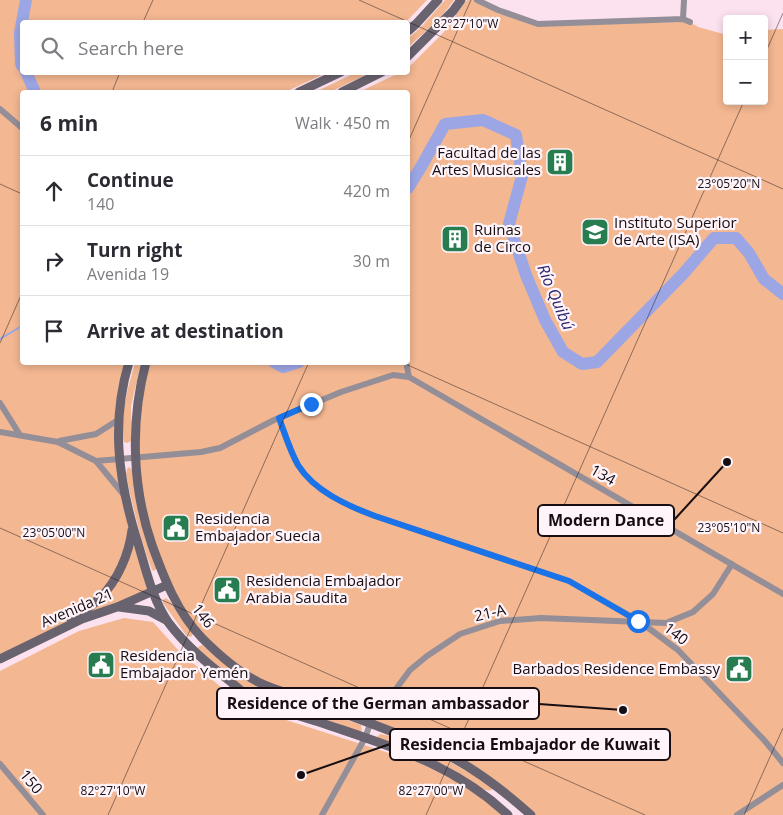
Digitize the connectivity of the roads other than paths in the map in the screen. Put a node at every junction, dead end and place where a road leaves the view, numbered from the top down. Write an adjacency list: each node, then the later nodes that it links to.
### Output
1 (438, 0): 7 (main road)
2 (461, 0): 8 (main road)
3 (477, 0): 5 (street)
4 (684, 0): 5 (street)
5 (683, 19): 6 (street)
6 (690, 22)
7 (410, 29)
8 (410, 54)
9 (335, 75): 11 (main road)
10 (376, 75): 12 (main road)
11 (303, 90)
12 (346, 90)
13 (0, 109): 14 (street)
14 (20, 126)
15 (129, 365): 21 (main road, 146)
16 (145, 365): 27 (main road, 146)
17 (407, 365): 18 (street)
18 (409, 377): 20 (street); 32 (street, 134)
19 (0, 403): 23 (street)
20 (279, 418): 27 (street); 38 (street, 140)
21 (118, 420): 24 (street); 28 (main road, 146)
22 (0, 432): 23 (street)
23 (20, 435): 25 (street)
24 (79, 438): 25 (street); 26 (street)
25 (58, 442): 26 (street)
26 (79, 452): 29 (street)
27 (136, 458): 28 (street); 33 (main road, 146)
28 (119, 459): 29 (street); 30 (main road, 146)
29 (96, 461): 30 (street)
30 (126, 497): 31 (main road, 146)
31 (132, 525): 34 (main road, 146); 39 (main road)
32 (732, 564): 35 (street, 134); 38 (street, 21-A)
33 (167, 585): 34 (main road, Avenida 21); 40 (main road, 146)
34 (153, 591): 36 (main road, Avenida 21); 37 (main road, 146)
35 (783, 594)
36 (116, 607): 37 (main road); 39 (main road, Avenida 21)
37 (167, 621): 41 (main road, 146)
38 (638, 621): 43 (street, 21-A); 45 (street, 140)
39 (52, 633): 42 (main road, Avenida 21)
40 (201, 637): 41 (main road); 43 (main road, 146)
41 (188, 646): 44 (main road, 146)
42 (0, 660)
43 (370, 724): 44 (street, 21-A); 48 (main road, 146)
44 (365, 738): 49 (main road, 146); 51 (street, 21-A)
45 (783, 763)
46 (0, 764): 50 (street, 150)
47 (783, 786): 54 (street)
48 (504, 790): 49 (main road); 53 (main road, 146)
49 (494, 802): 52 (main road, 146)
50 (43, 815)
51 (322, 815)
52 (508, 815)
53 (531, 815)
54 (736, 815)

